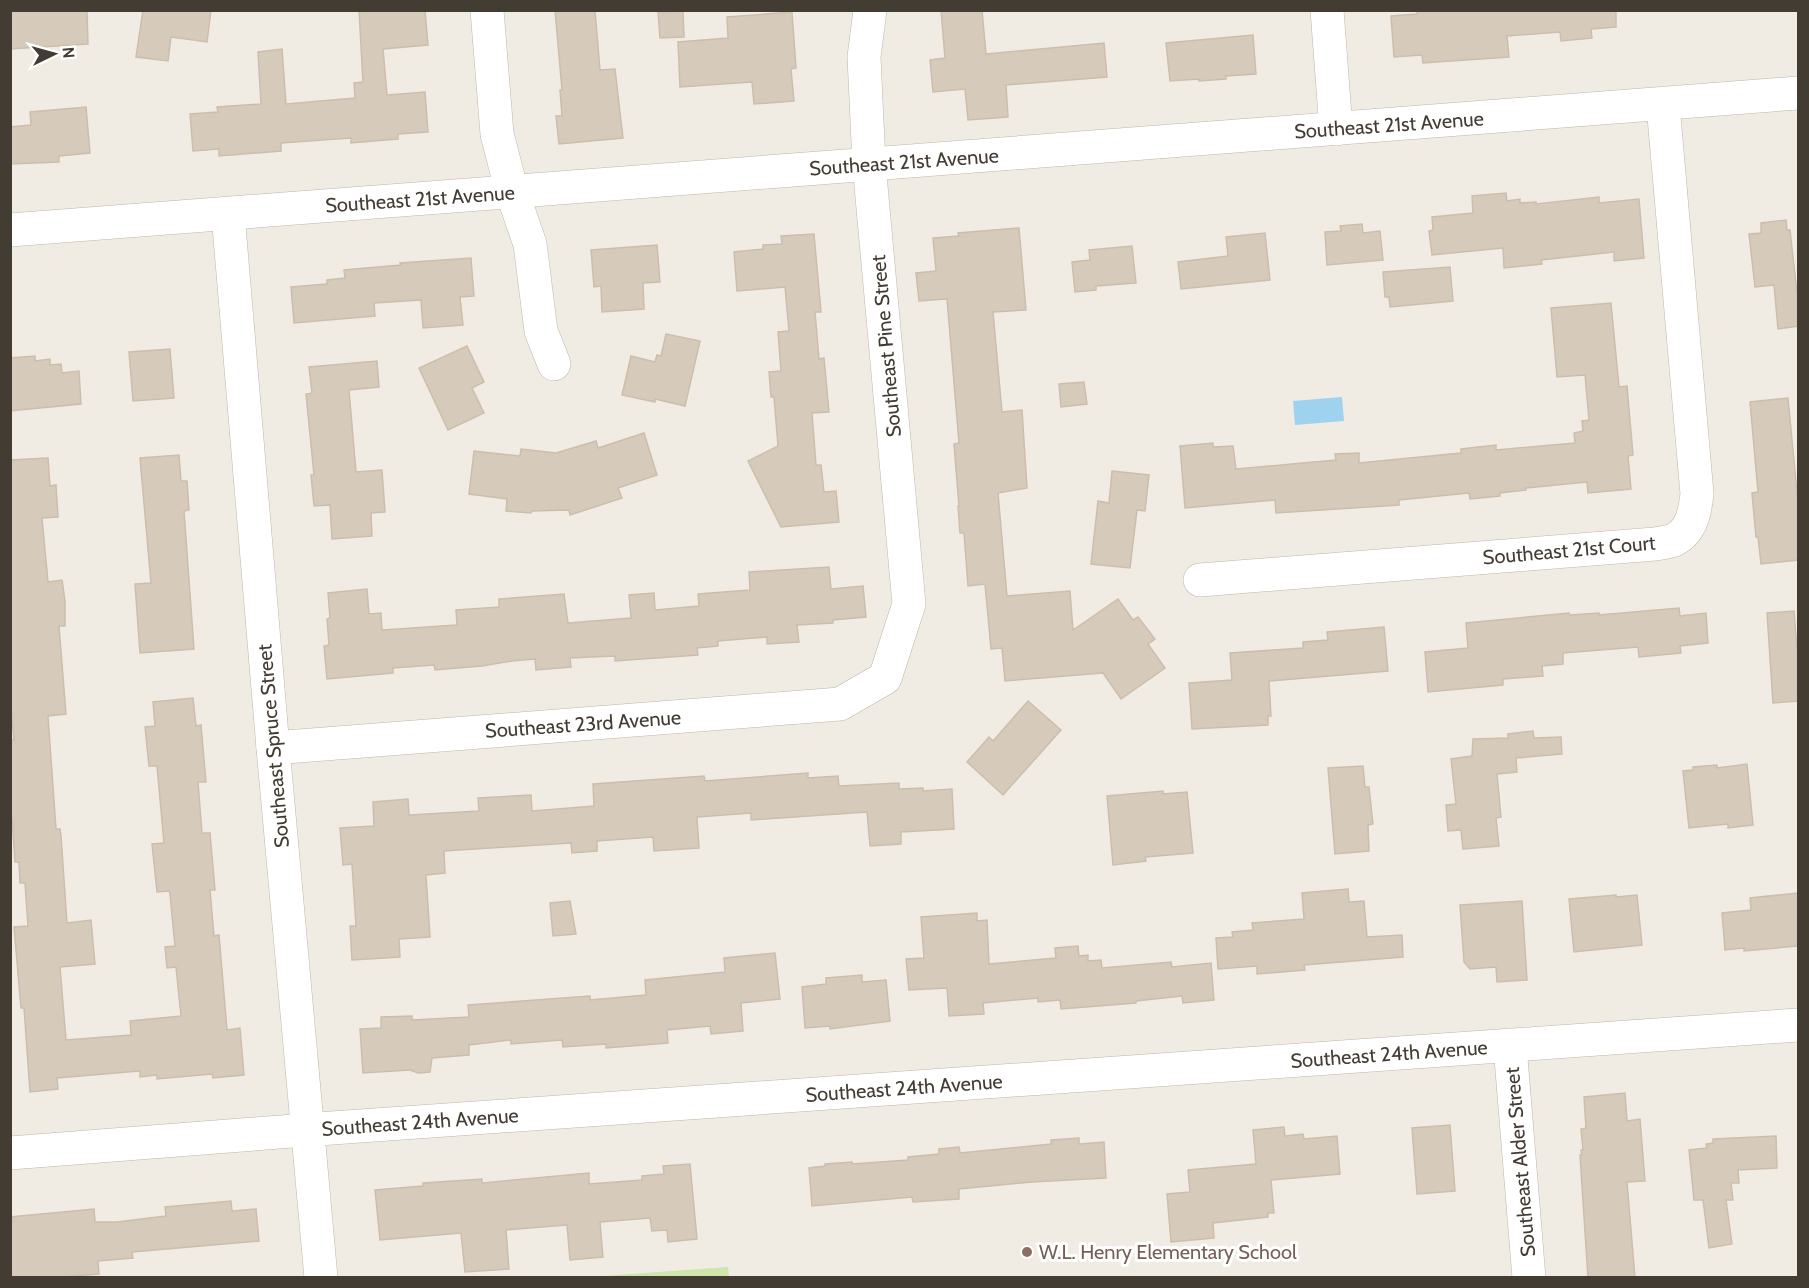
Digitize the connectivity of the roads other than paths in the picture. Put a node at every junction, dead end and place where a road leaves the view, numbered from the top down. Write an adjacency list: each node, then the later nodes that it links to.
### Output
1 (487, 10): 8 (street)
2 (870, 10): 7 (street, Southeast Pine Street)
3 (1327, 10): 6 (street)
4 (1798, 93): 5 (street, Southeast 21st Avenue)
5 (1664, 105): 6 (street, Southeast 21st Avenue); 12 (street, Southeast 21st Court)
6 (1336, 129): 7 (street, Southeast 21st Avenue)
7 (869, 164): 8 (street, Southeast 21st Avenue); 13 (street, Southeast Pine Street)
8 (512, 192): 9 (street, Southeast 21st Avenue); 11 (street)
9 (228, 214): 10 (street, Southeast 21st Avenue); 14 (street, Southeast Spruce Street)
10 (10, 230)
11 (554, 364)
12 (1200, 579)
13 (885, 678): 14 (street, Southeast 23rd Avenue)
14 (273, 748): 17 (street, Southeast Spruce Street)
15 (1798, 1025): 16 (street, Southeast 24th Avenue)
16 (1510, 1046): 17 (street, Southeast 24th Avenue); 20 (street, Southeast Alder Street)
17 (307, 1130): 18 (street, Southeast 24th Avenue); 19 (street, Southeast Spruce Street)
18 (10, 1153)
19 (321, 1278)
20 (1529, 1278)

